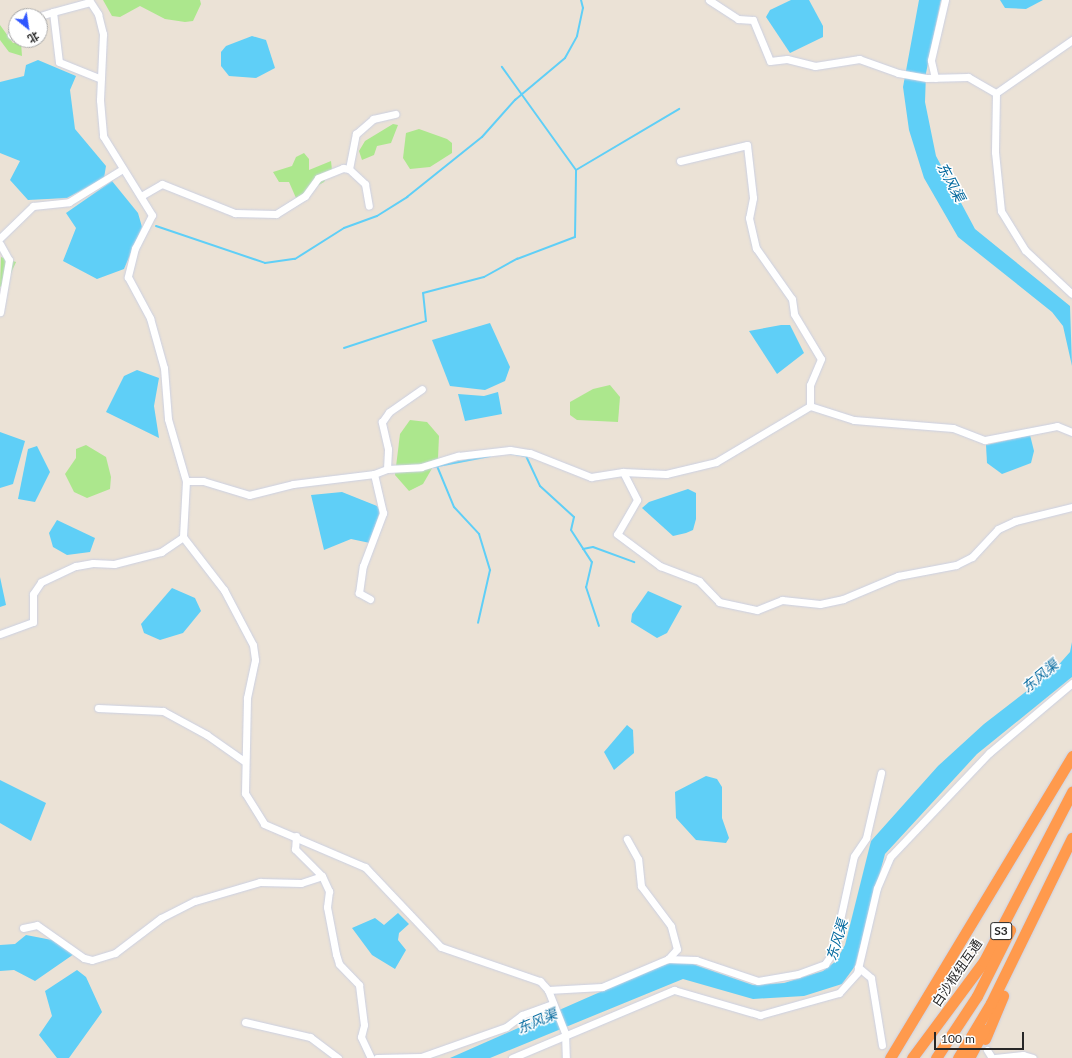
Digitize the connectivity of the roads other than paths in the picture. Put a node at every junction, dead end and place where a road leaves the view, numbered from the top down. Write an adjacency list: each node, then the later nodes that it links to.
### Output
1 (709, 0): 7 (street)
2 (945, 0): 7 (street)
3 (90, 1): 4 (street); 8 (street)
4 (53, 12): 5 (street); 8 (street)
5 (48, 14)
6 (1072, 40): 9 (street)
7 (931, 78): 9 (street)
8 (102, 79): 13 (street)
9 (996, 93): 18 (street)
10 (395, 114): 12 (street)
11 (680, 161): 21 (street)
12 (349, 169): 14 (street); 15 (street)
13 (121, 170): 14 (street); 16 (street)
14 (141, 196): 26 (street)
15 (369, 206)
16 (0, 238)
17 (0, 244): 19 (street)
18 (1072, 294)
19 (0, 312)
20 (422, 390): 23 (street)
21 (810, 406): 22 (street); 24 (street)
22 (1072, 432)
23 (387, 468): 24 (street); 25 (street)
24 (624, 472): 27 (street)
25 (374, 474): 26 (street); 29 (street)
26 (186, 481): 28 (street)
27 (1072, 507)
28 (183, 537): 30 (street); 34 (street)
29 (370, 600)
30 (0, 634)
31 (1072, 683): 45 (street)
32 (98, 708): 34 (street)
33 (1072, 756): 58 (highway)
34 (244, 761): 38 (street)
35 (881, 773): 44 (street)
36 (1072, 792): 59 (highway, 白沙枢纽互通 / S3)
37 (1072, 806): 60 (highway)
38 (296, 836): 42 (street); 46 (street)
39 (1072, 838): 61 (highway)
40 (627, 840): 44 (street)
41 (1072, 850): 47 (highway, S3)
42 (322, 876): 43 (street); 54 (street)
43 (23, 928)
44 (668, 959): 46 (street)
45 (858, 967): 50 (street); 51 (street)
46 (548, 990): 48 (street)
47 (1003, 996): 62 (highway, S3); 63 (highway)
48 (554, 1007): 50 (street); 55 (street)
49 (245, 1022): 53 (street)
50 (566, 1035): 56 (street); 57 (street)
51 (882, 1045)
52 (987, 1050): 64 (street)
53 (338, 1058)
54 (371, 1058)
55 (377, 1058)
56 (512, 1058)
57 (566, 1058)
58 (890, 1058)
59 (912, 1058)
60 (936, 1058)
61 (958, 1058)
62 (969, 1058)
63 (977, 1058)
64 (993, 1058): 65 (street)
65 (1033, 1058)

